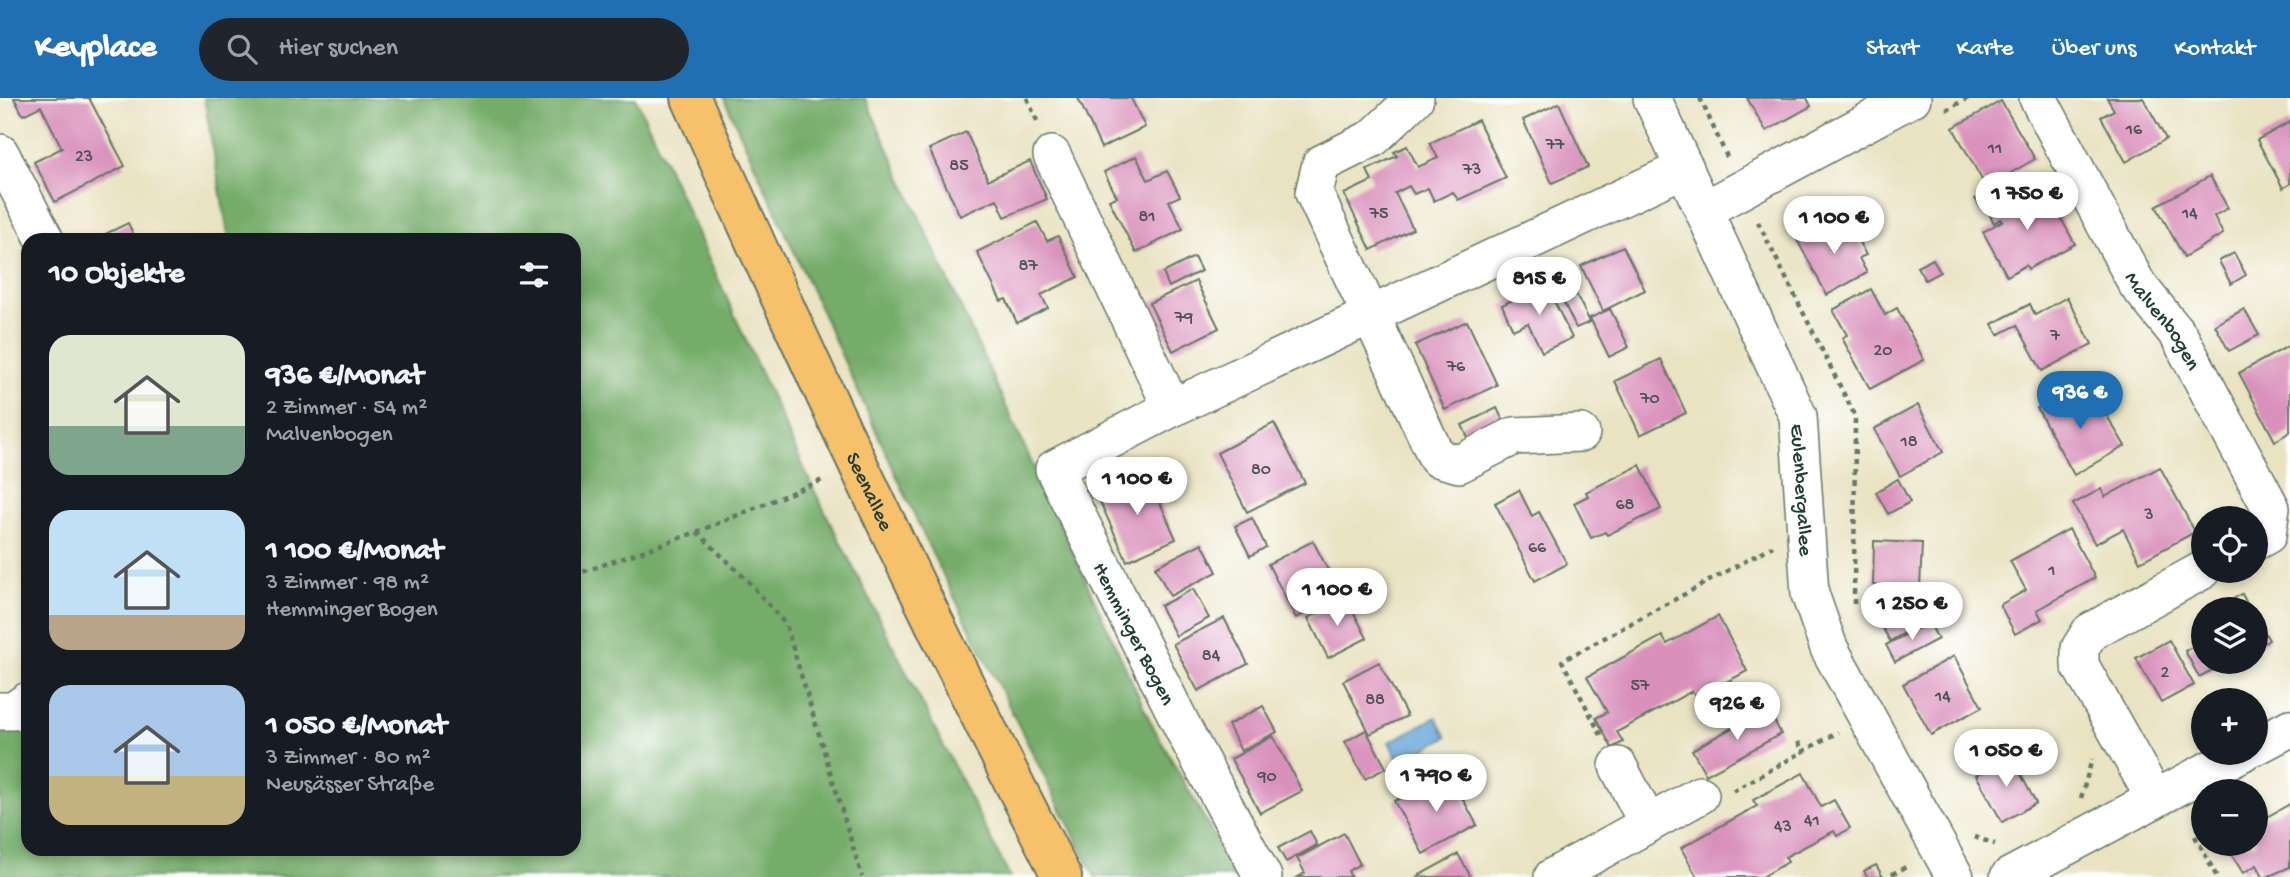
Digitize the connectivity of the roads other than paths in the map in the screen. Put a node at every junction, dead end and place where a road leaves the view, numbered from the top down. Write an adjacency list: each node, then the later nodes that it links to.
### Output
1 (691, 98): 26 (main road, Seenallee)
2 (1415, 98): 11 (street)
3 (1652, 98): 8 (street, Eulenbergallee)
4 (1912, 98): 9 (street)
5 (2038, 98): 14 (street, Malvenbogen)
6 (0, 153): 10 (street)
7 (1052, 155): 12 (street)
8 (1685, 168): 9 (street, Eulenbergallee); 11 (street, Hemminger Bogen)
9 (1704, 211): 29 (street, Eulenbergallee)
10 (41, 233)
11 (1371, 318): 12 (street, Hemminger Bogen); 13 (street)
12 (1172, 408): 27 (street, Hemminger Bogen)
13 (1581, 433)
14 (2268, 530)
15 (2191, 577): 23 (street)
16 (21, 705): 17 (street)
17 (0, 712)
18 (2290, 727): 19 (street)
19 (2268, 739)
20 (2219, 765): 23 (street)
21 (1618, 766): 24 (street)
22 (1699, 795): 24 (street)
23 (2155, 799): 25 (street)
24 (1648, 824): 28 (street)
25 (2005, 862)
26 (1062, 877)
27 (1263, 877)
28 (1553, 877)
29 (1955, 877)

